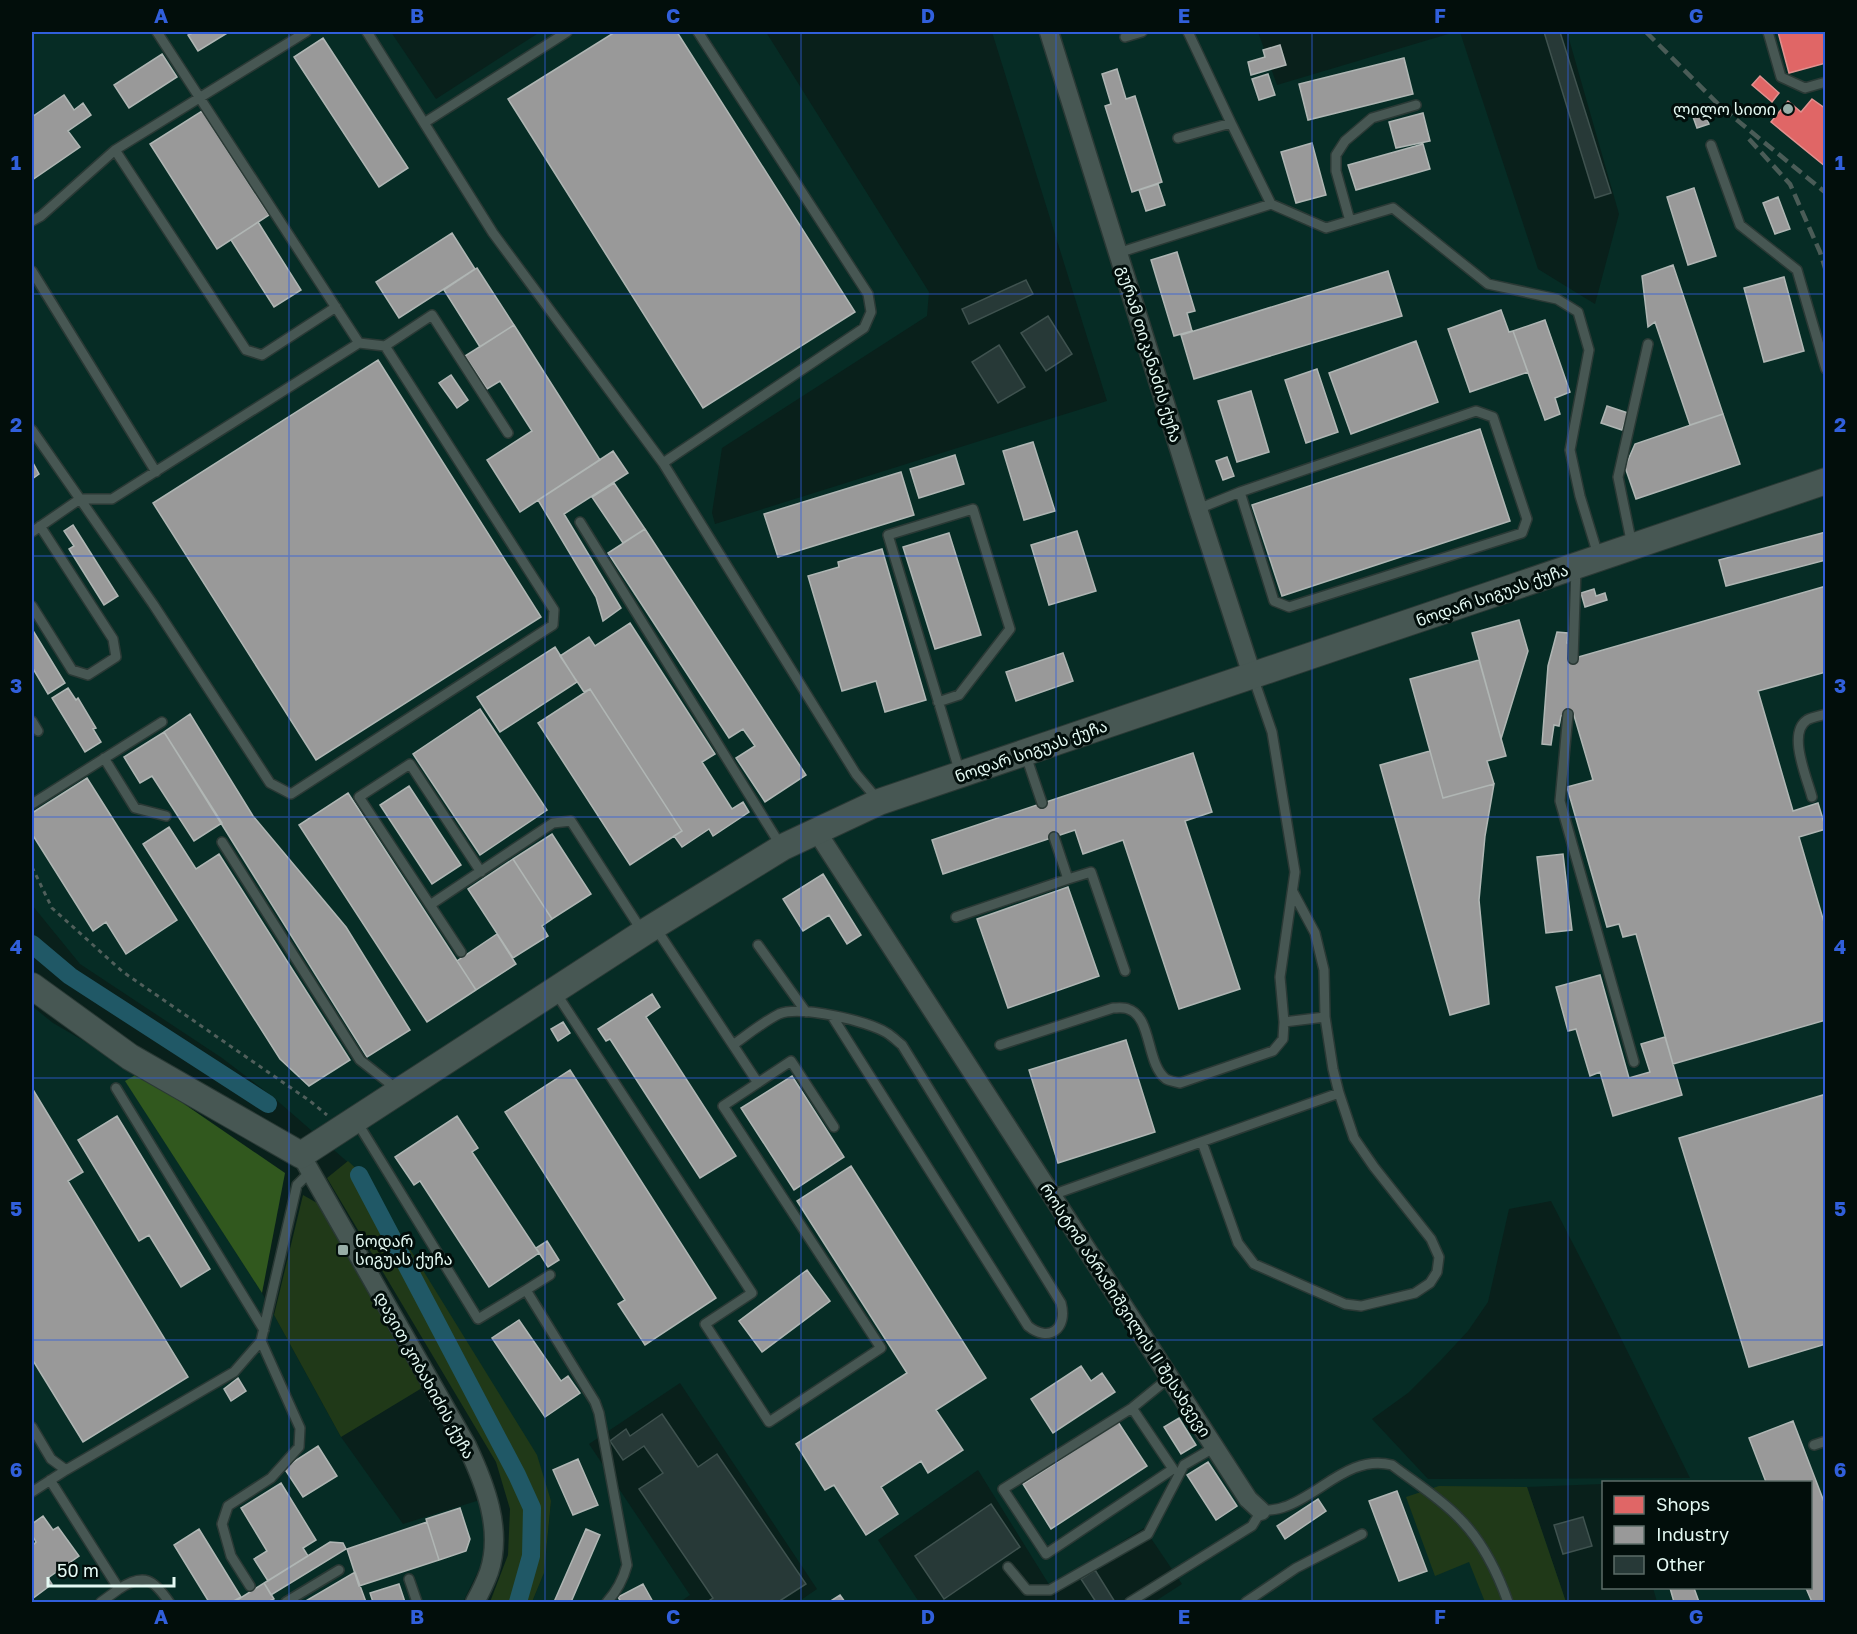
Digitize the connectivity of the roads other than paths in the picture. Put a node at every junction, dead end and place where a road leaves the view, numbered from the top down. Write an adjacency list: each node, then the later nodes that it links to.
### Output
1 (157, 32): 12 (lane)
2 (306, 32): 12 (lane)
3 (367, 32): 14 (lane)
4 (567, 32): 14 (lane)
5 (698, 32): 31 (lane)
6 (1049, 32): 22 (street, გურამ თიკანაძის ქუჩა)
7 (1142, 32): 10 (lane)
8 (1188, 32): 15 (lane)
9 (1768, 32): 11 (lane)
10 (1125, 37)
11 (1826, 82)
12 (201, 97): 18 (lane); 24 (lane)
13 (1416, 105): 21 (lane)
14 (424, 123): 31 (lane)
15 (1231, 123): 16 (lane); 19 (lane)
16 (1178, 138)
17 (1711, 145): 28 (lane)
18 (115, 150): 20 (lane); 24 (lane)
19 (1271, 204): 21 (lane); 22 (lane)
20 (32, 221)
21 (1350, 221): 40 (lane)
22 (1118, 253): 36 (street, გურამ თიკანაძის ქუჩა)
23 (32, 271): 32 (lane)
24 (336, 307): 25 (lane)
25 (359, 343): 27 (lane); 32 (lane)
26 (1648, 344): 39 (lane)
27 (385, 346): 30 (lane); 35 (lane)
28 (1826, 369)
29 (32, 430): 35 (lane)
30 (508, 433)
31 (663, 463): 54 (lane)
32 (156, 472): 35 (lane)
33 (1826, 481): 39 (street, ნოდარ სიგუას ქუჩა)
34 (1240, 492): 34 (lane); 36 (lane)
35 (80, 499): 38 (lane)
36 (1198, 509): 43 (street, გურამ თიკანაძის ქუჩა)
37 (580, 522): 61 (lane)
38 (36, 529): 41 (lane)
39 (1632, 547): 40 (street, ნოდარ სიგუას ქუჩა)
40 (1588, 562): 42 (lane); 43 (street, ნოდარ სიგუას ქუჩა)
41 (32, 606)
42 (1573, 658)
43 (1252, 675): 50 (street, ნოდარ სიგუას ქუჩა); 64 (lane)
44 (938, 702): 44 (lane); 52 (lane)
45 (1568, 714): 79 (lane)
46 (1826, 714): 53 (lane)
47 (32, 721): 49 (lane)
48 (162, 722): 51 (lane)
49 (38, 731)
50 (1025, 753): 52 (street, ნოდარ სიგუას ქუჩა); 55 (lane)
51 (104, 758): 56 (lane); 57 (lane)
52 (960, 775): 54 (street, ნოდარ სიგუას ქუჩა)
53 (1812, 797)
54 (879, 802): 58 (street, ნოდარ სიგუას ქუჩა)
55 (1042, 803)
56 (32, 804)
57 (166, 816)
58 (817, 832): 61 (street, ნოდარ სიგუას ქუჩა); 88 (street, როსტომ აბრამიშვილის II შესახვევი)
59 (1054, 837): 63 (lane)
60 (222, 842): 82 (lane)
61 (783, 848): 67 (street, ნოდარ სიგუას ქუჩა)
62 (481, 872): 65 (lane); 65 (lane); 67 (lane)
63 (1068, 879): 66 (lane); 70 (lane)
64 (1293, 892): 75 (lane); 76 (lane)
65 (430, 905): 69 (lane)
66 (956, 917)
67 (648, 930): 72 (street, ნოდარ სიგუას ქუჩა); 77 (lane)
68 (758, 945): 73 (lane)
69 (461, 952)
70 (1125, 971)
71 (32, 986): 87 (street)
72 (555, 991): 80 (lane); 82 (street, ნოდარ სიგუას ქუჩა)
73 (806, 1012): 74 (lane); 77 (lane)
74 (832, 1016): 74 (lane)
75 (1325, 1017): 76 (lane); 83 (lane)
76 (1284, 1022): 78 (lane)
77 (732, 1045): 80 (lane)
78 (1000, 1045)
79 (1634, 1062)
80 (758, 1083): 85 (lane)
81 (116, 1088): 91 (lane)
82 (399, 1092): 84 (street, ნოდარ სიგუას ქუჩა)
83 (1339, 1093): 86 (lane); 86 (lane)
84 (350, 1124): 87 (street, ნოდარ სიგუას ქუჩა); 90 (lane)
85 (834, 1127)
86 (1202, 1142): 88 (lane)
87 (306, 1164): 91 (lane); 113 (street, დავით კობახიძის ქუჩა)
88 (1052, 1196): 93 (street, როსტომ აბრამიშვილის II შესახვევი)
89 (550, 1275): 90 (lane)
90 (526, 1290): 114 (lane)
91 (264, 1330): 92 (lane)
92 (261, 1341): 99 (lane); 107 (lane)
93 (1170, 1377): 94 (lane); 98 (street, როსტომ აბრამიშვილის II შესახვევი)
94 (1132, 1408): 94 (lane)
95 (32, 1427): 99 (lane)
96 (1826, 1441): 97 (lane)
97 (1814, 1445)
98 (1215, 1447): 102 (street, როსტომ აბრამიშვილის II შესახვევი); 104 (lane)
99 (66, 1470): 100 (lane)
100 (50, 1480): 101 (lane); 108 (lane)
101 (32, 1492)
102 (1261, 1511): 115 (lane); 117 (lane)
103 (1362, 1534): 116 (lane)
104 (1008, 1567)
105 (339, 1570): 111 (lane)
106 (409, 1579): 112 (lane)
107 (250, 1586)
108 (120, 1589): 109 (lane); 110 (lane)
109 (100, 1602)
110 (169, 1602)
111 (286, 1602)
112 (417, 1602)
113 (475, 1602)
114 (607, 1602)
115 (1130, 1602)
116 (1246, 1602)
117 (1508, 1602)

